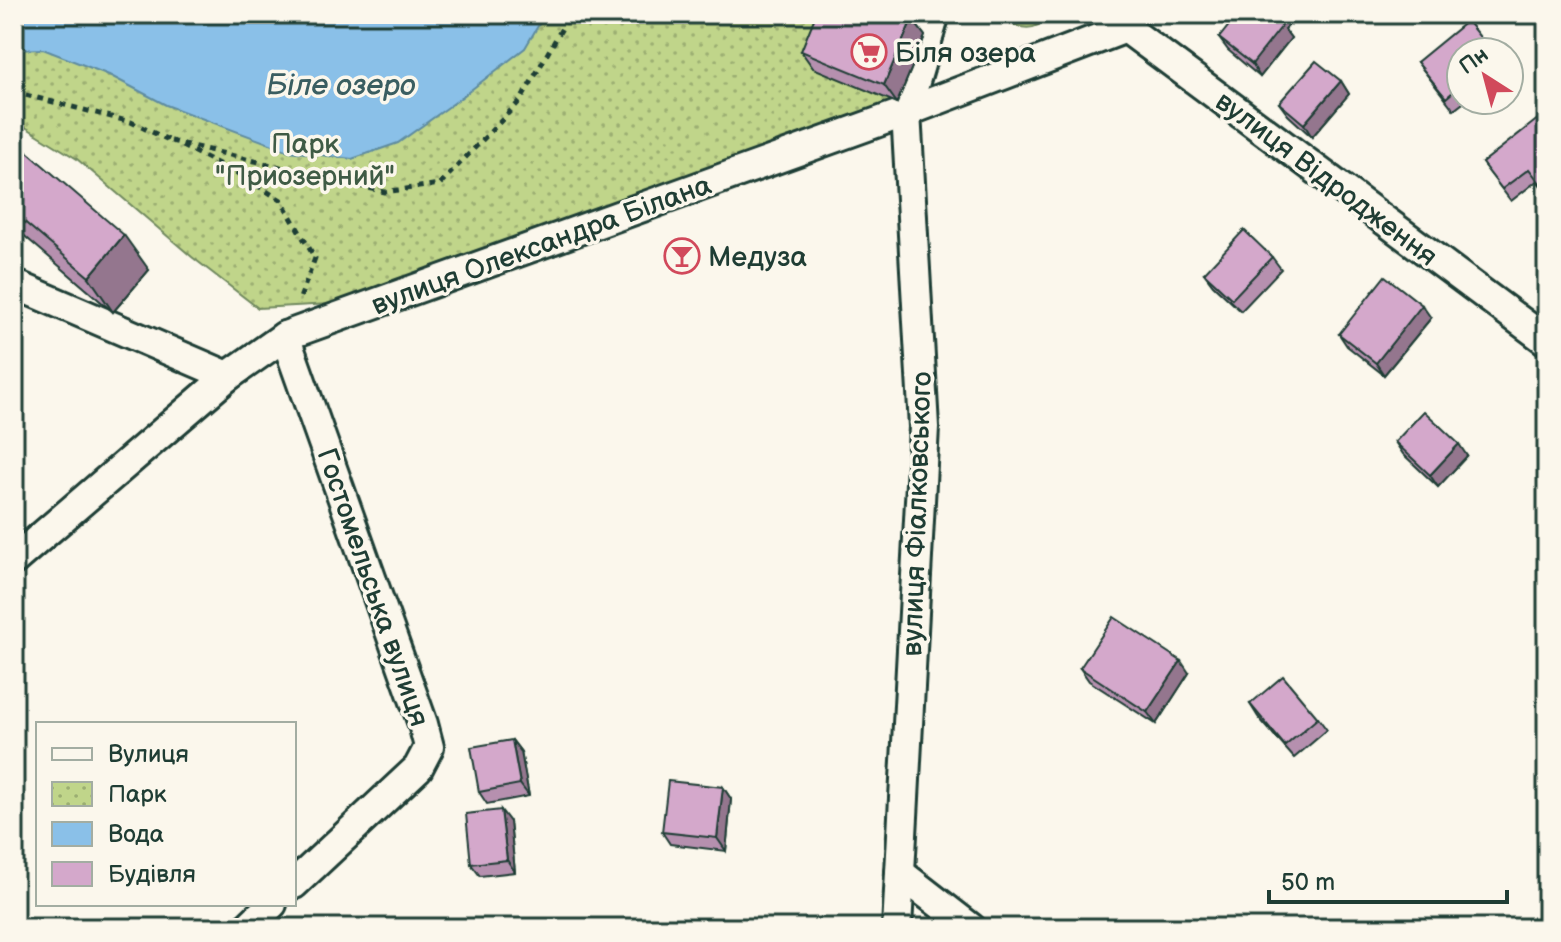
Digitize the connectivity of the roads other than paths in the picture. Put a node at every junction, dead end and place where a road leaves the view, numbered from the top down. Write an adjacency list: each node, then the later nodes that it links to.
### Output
1 (935, 14): 3 (street, вулиця Фіалковського)
2 (1117, 21): 3 (street, вулиця Олександра Білана); 6 (street, вулиця Відродження)
3 (906, 112): 5 (street, вулиця Олександра Білана); 9 (street, вулиця Фіалковського)
4 (14, 284): 7 (street)
5 (285, 336): 7 (street, вулиця Олександра Білана); 10 (street, Гостомельська вулиця)
6 (1547, 341)
7 (228, 376): 8 (street, вулиця Олександра Білана)
8 (14, 560)
9 (900, 873): 13 (street, вулиця Фіалковського); 14 (street)
10 (296, 882)
11 (270, 906): 12 (street)
12 (247, 928)
13 (897, 928)
14 (971, 928)

